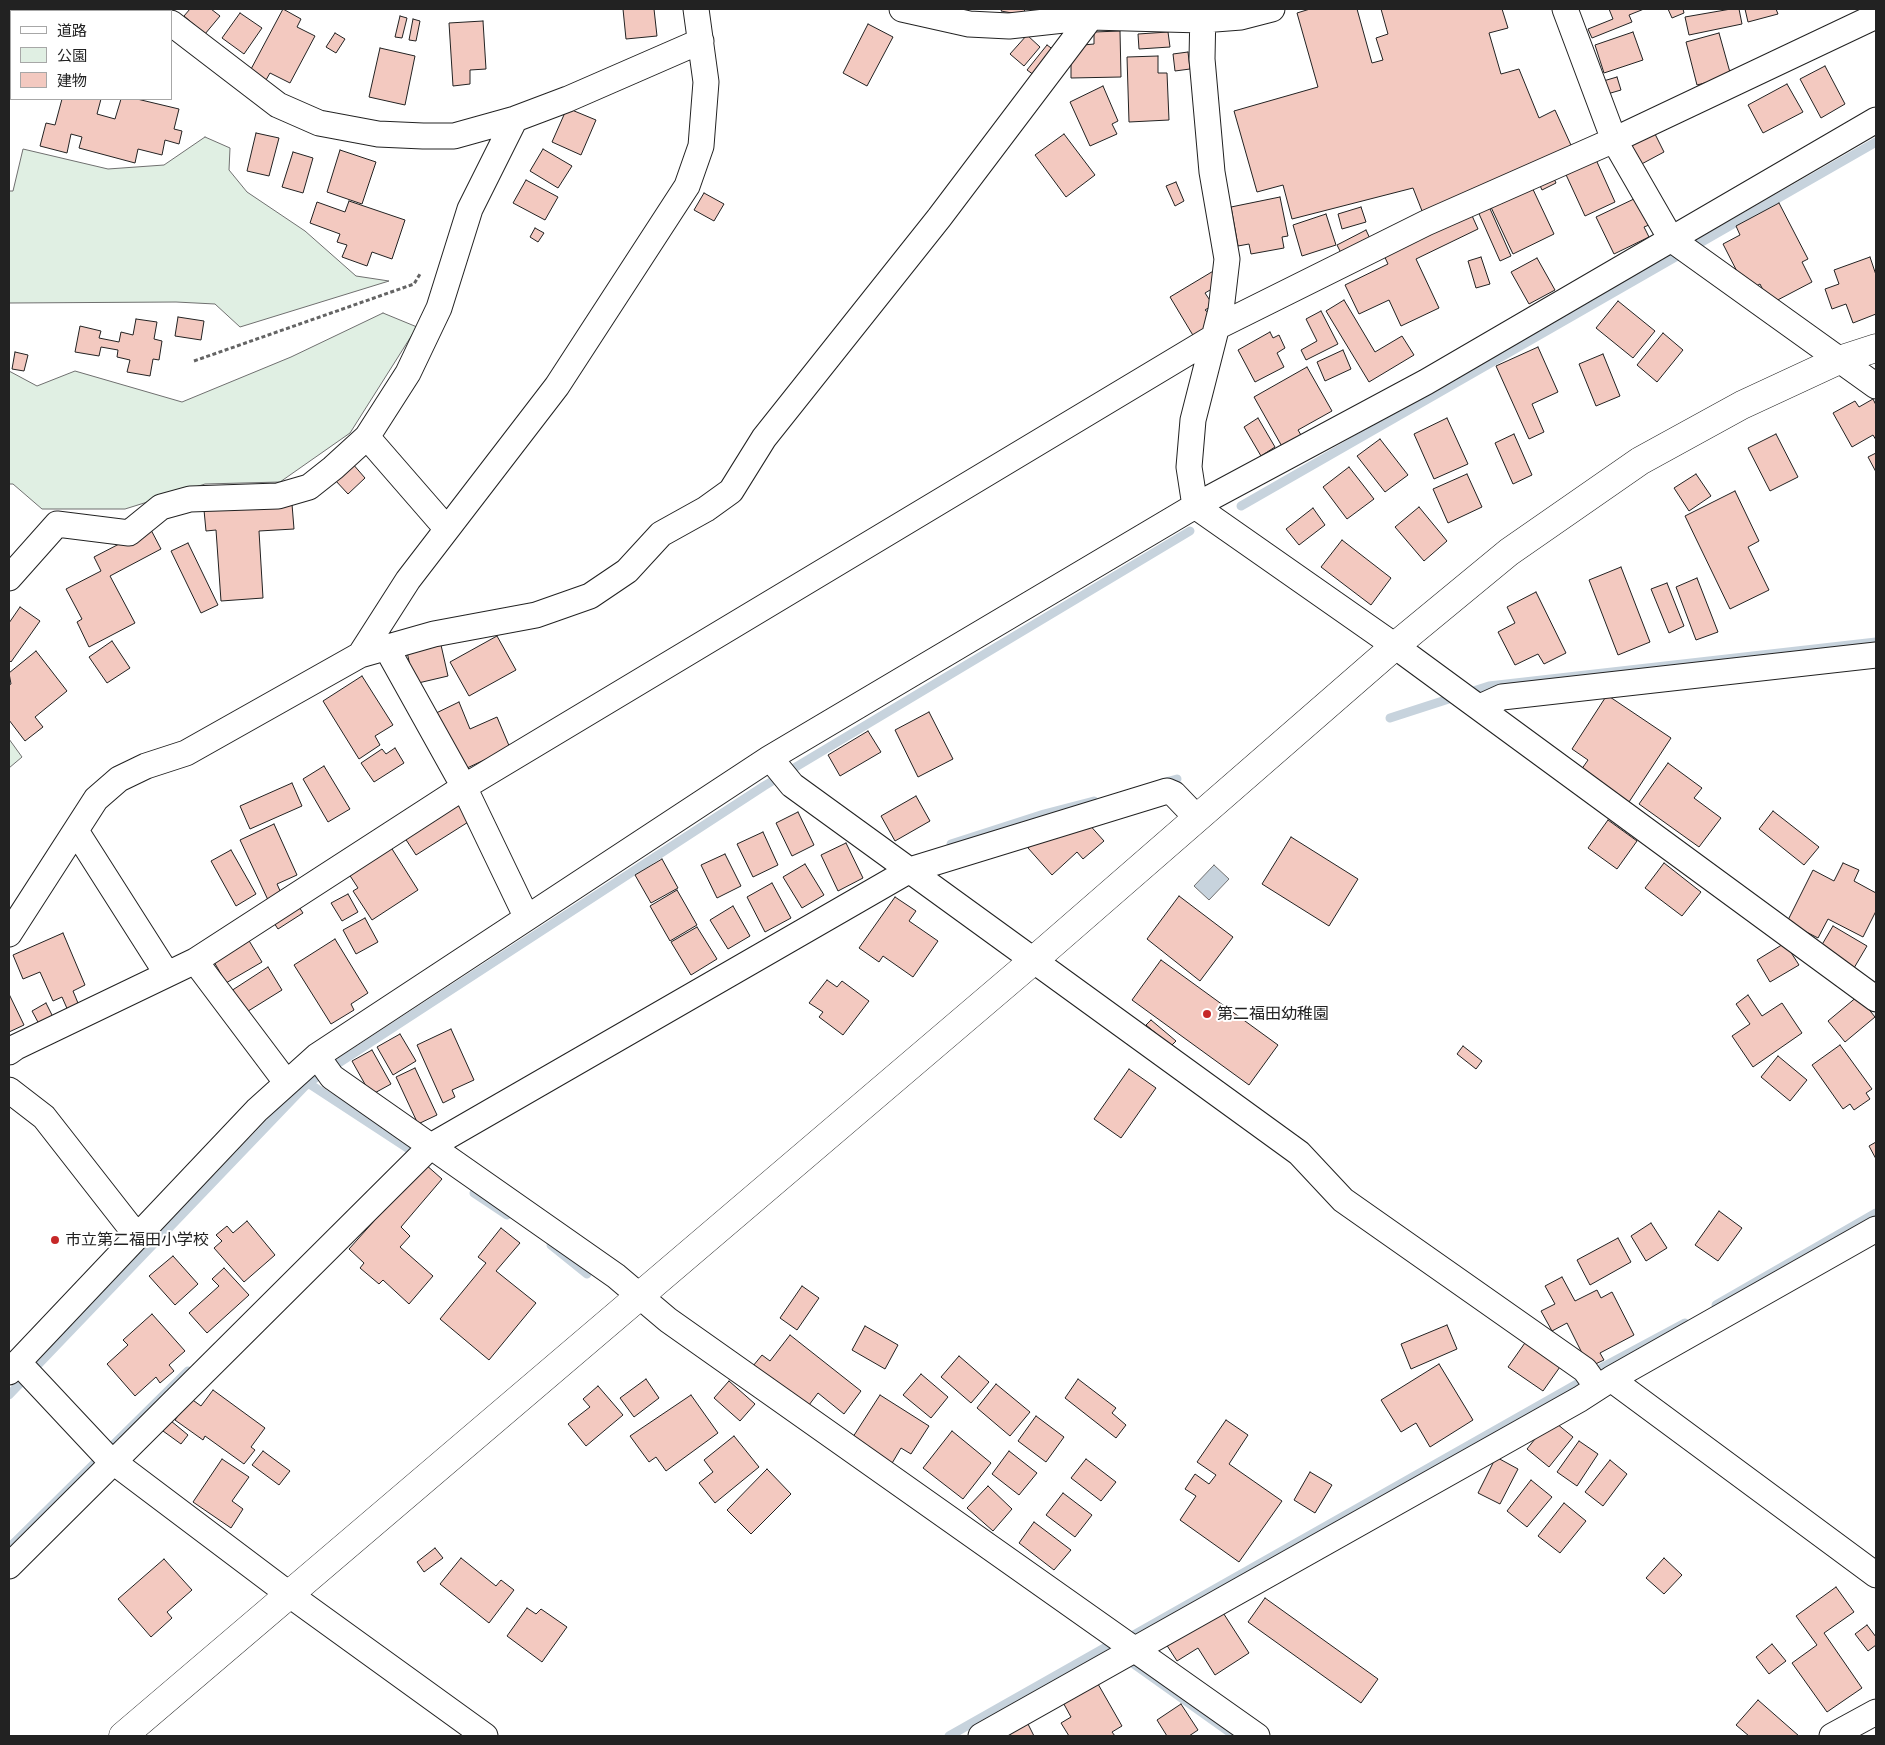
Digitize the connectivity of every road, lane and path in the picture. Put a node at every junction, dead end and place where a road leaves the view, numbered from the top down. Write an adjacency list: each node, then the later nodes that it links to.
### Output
1 (696, 9): 9 (street)
2 (902, 9): 7 (street)
3 (1272, 9): 5 (street)
4 (1565, 9): 12 (street)
5 (1203, 14): 7 (street); 15 (street)
6 (1876, 16): 12 (street)
7 (1091, 18): 25 (street)
8 (172, 24): 10 (street)
9 (700, 41): 10 (street); 22 (street)
10 (515, 119): 20 (street)
11 (1876, 120): 13 (street)
12 (1614, 140): 13 (street); 15 (street)
13 (1682, 247): 17 (street); 21 (street)
14 (414, 284): 18 (path)
15 (1216, 332): 21 (street); 30 (street)
16 (1876, 348): 17 (street)
17 (1839, 360): 19 (street); 24 (street)
18 (194, 361)
19 (1876, 386)
20 (367, 437): 22 (street); 23 (street)
21 (1195, 506): 24 (street); 29 (street)
22 (447, 529): 26 (street)
23 (9, 578)
24 (1395, 646): 28 (street); 31 (street)
25 (386, 647): 26 (street); 30 (street)
26 (360, 655): 32 (street)
27 (1876, 655): 28 (street)
28 (1475, 704): 39 (street)
29 (777, 768): 33 (street); 34 (street)
30 (464, 787): 34 (street); 37 (street)
31 (1197, 818): 33 (street); 36 (street)
32 (76, 831): 35 (street); 38 (street)
33 (904, 866): 36 (street); 44 (street)
34 (526, 916): 41 (street)
35 (9, 934)
36 (1034, 960): 47 (street); 49 (street)
37 (195, 961): 38 (street); 42 (street)
38 (167, 974): 40 (street)
39 (1876, 999)
40 (9, 1052)
41 (324, 1066): 42 (street); 44 (street)
42 (286, 1082): 46 (street)
43 (9, 1090): 46 (street)
44 (425, 1142): 47 (street); 50 (street)
45 (1876, 1229): 49 (street)
46 (137, 1236): 48 (street)
47 (639, 1296): 53 (street); 54 (street)
48 (22, 1370): 50 (street)
49 (1596, 1379): 52 (street); 54 (street)
50 (106, 1456): 51 (street); 53 (street)
51 (9, 1566)
52 (1876, 1575)
53 (290, 1595): 56 (street); 57 (street)
54 (1124, 1649): 58 (street); 59 (street)
55 (1876, 1712): 60 (street)
56 (124, 1736)
57 (485, 1736)
58 (980, 1736)
59 (1257, 1736)
60 (1832, 1736)

